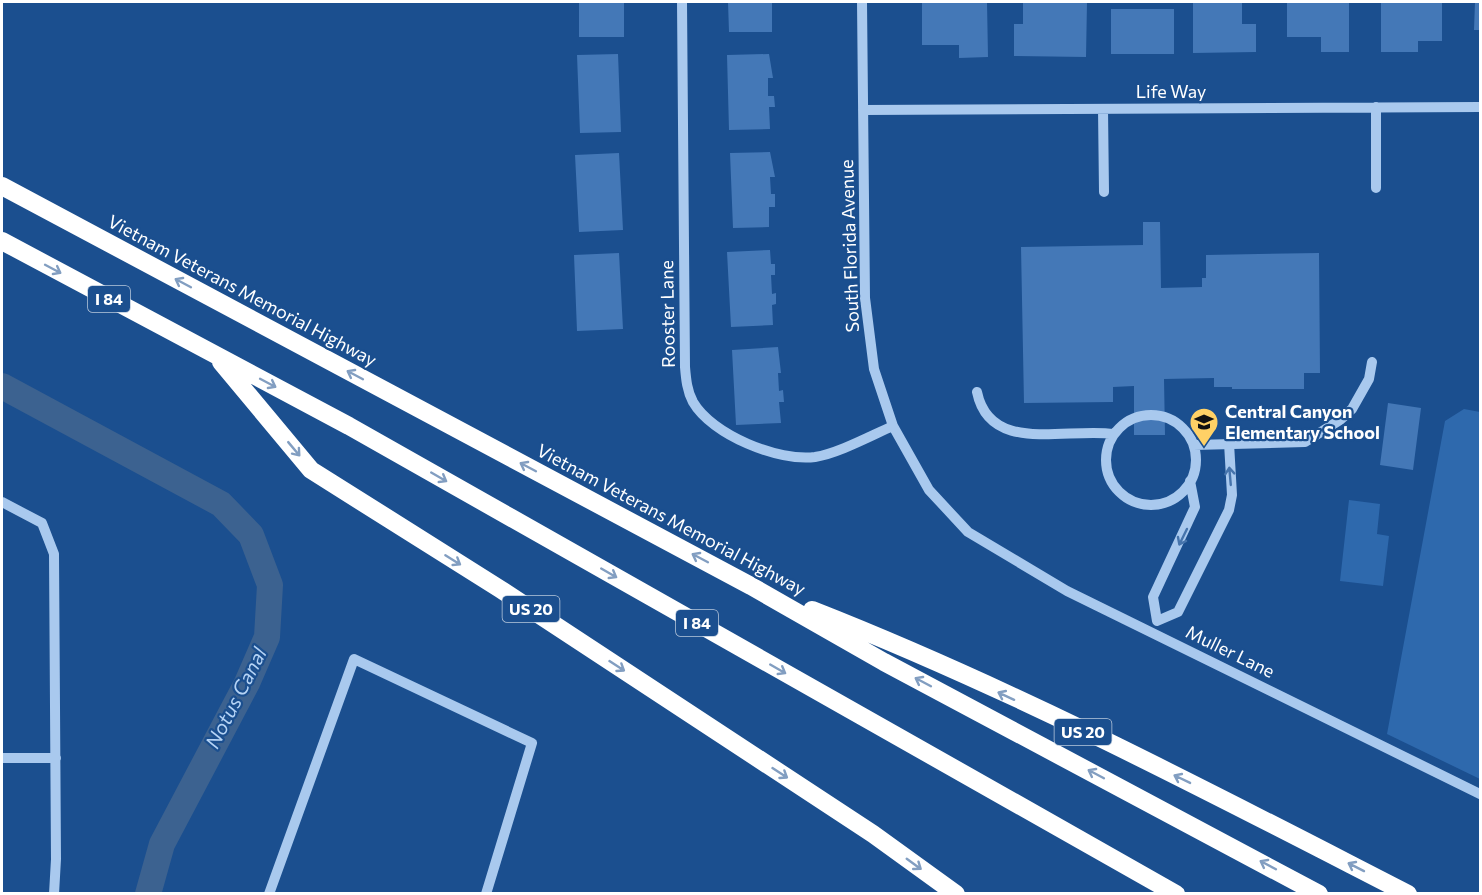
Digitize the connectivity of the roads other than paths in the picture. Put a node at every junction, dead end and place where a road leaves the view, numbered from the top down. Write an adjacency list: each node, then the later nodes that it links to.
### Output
1 (682, 2): 14 (street, Rooster Lane)
2 (862, 2): 6 (street, South Florida Avenue)
3 (1376, 107): 4 (street, Life Way); 5 (street, Life Way); 8 (street)
4 (1480, 107)
5 (1103, 109): 6 (street, Life Way); 9 (street)
6 (862, 110): 14 (street, South Florida Avenue)
7 (2, 186): 21 (highway, Vietnam Veterans Memorial Highway, one-way to 7)
8 (1376, 188)
9 (1104, 192)
10 (2, 241): 11 (highway, I 84, one-way to 11)
11 (216, 356): 30 (highway, US 20, one-way to 30); 31 (highway, I 84, one-way to 31)
12 (1372, 362): 16 (street)
13 (977, 392): 15 (street)
14 (892, 426): 20 (street, South Florida Avenue)
15 (1114, 435): 17 (street); 18 (street)
16 (1229, 443): 17 (street); 22 (street, one-way to 16)
17 (1194, 445): 18 (street)
18 (1190, 481): 22 (street, one-way to 22)
19 (2, 502): 25 (street)
20 (968, 532): 23 (street, Muller Lane)
21 (751, 586): 32 (highway, Vietnam Veterans Memorial Highway, one-way to 21); 33 (highway, US 20, one-way to 21)
22 (1157, 621): 23 (street)
23 (1151, 632): 26 (street, Muller Lane)
24 (2, 758): 25 (street)
25 (56, 758): 27 (street)
26 (1480, 794)
27 (54, 894)
28 (269, 894): 29 (street)
29 (486, 894)
30 (956, 894)
31 (1176, 894)
32 (1319, 894)
33 (1408, 894)

